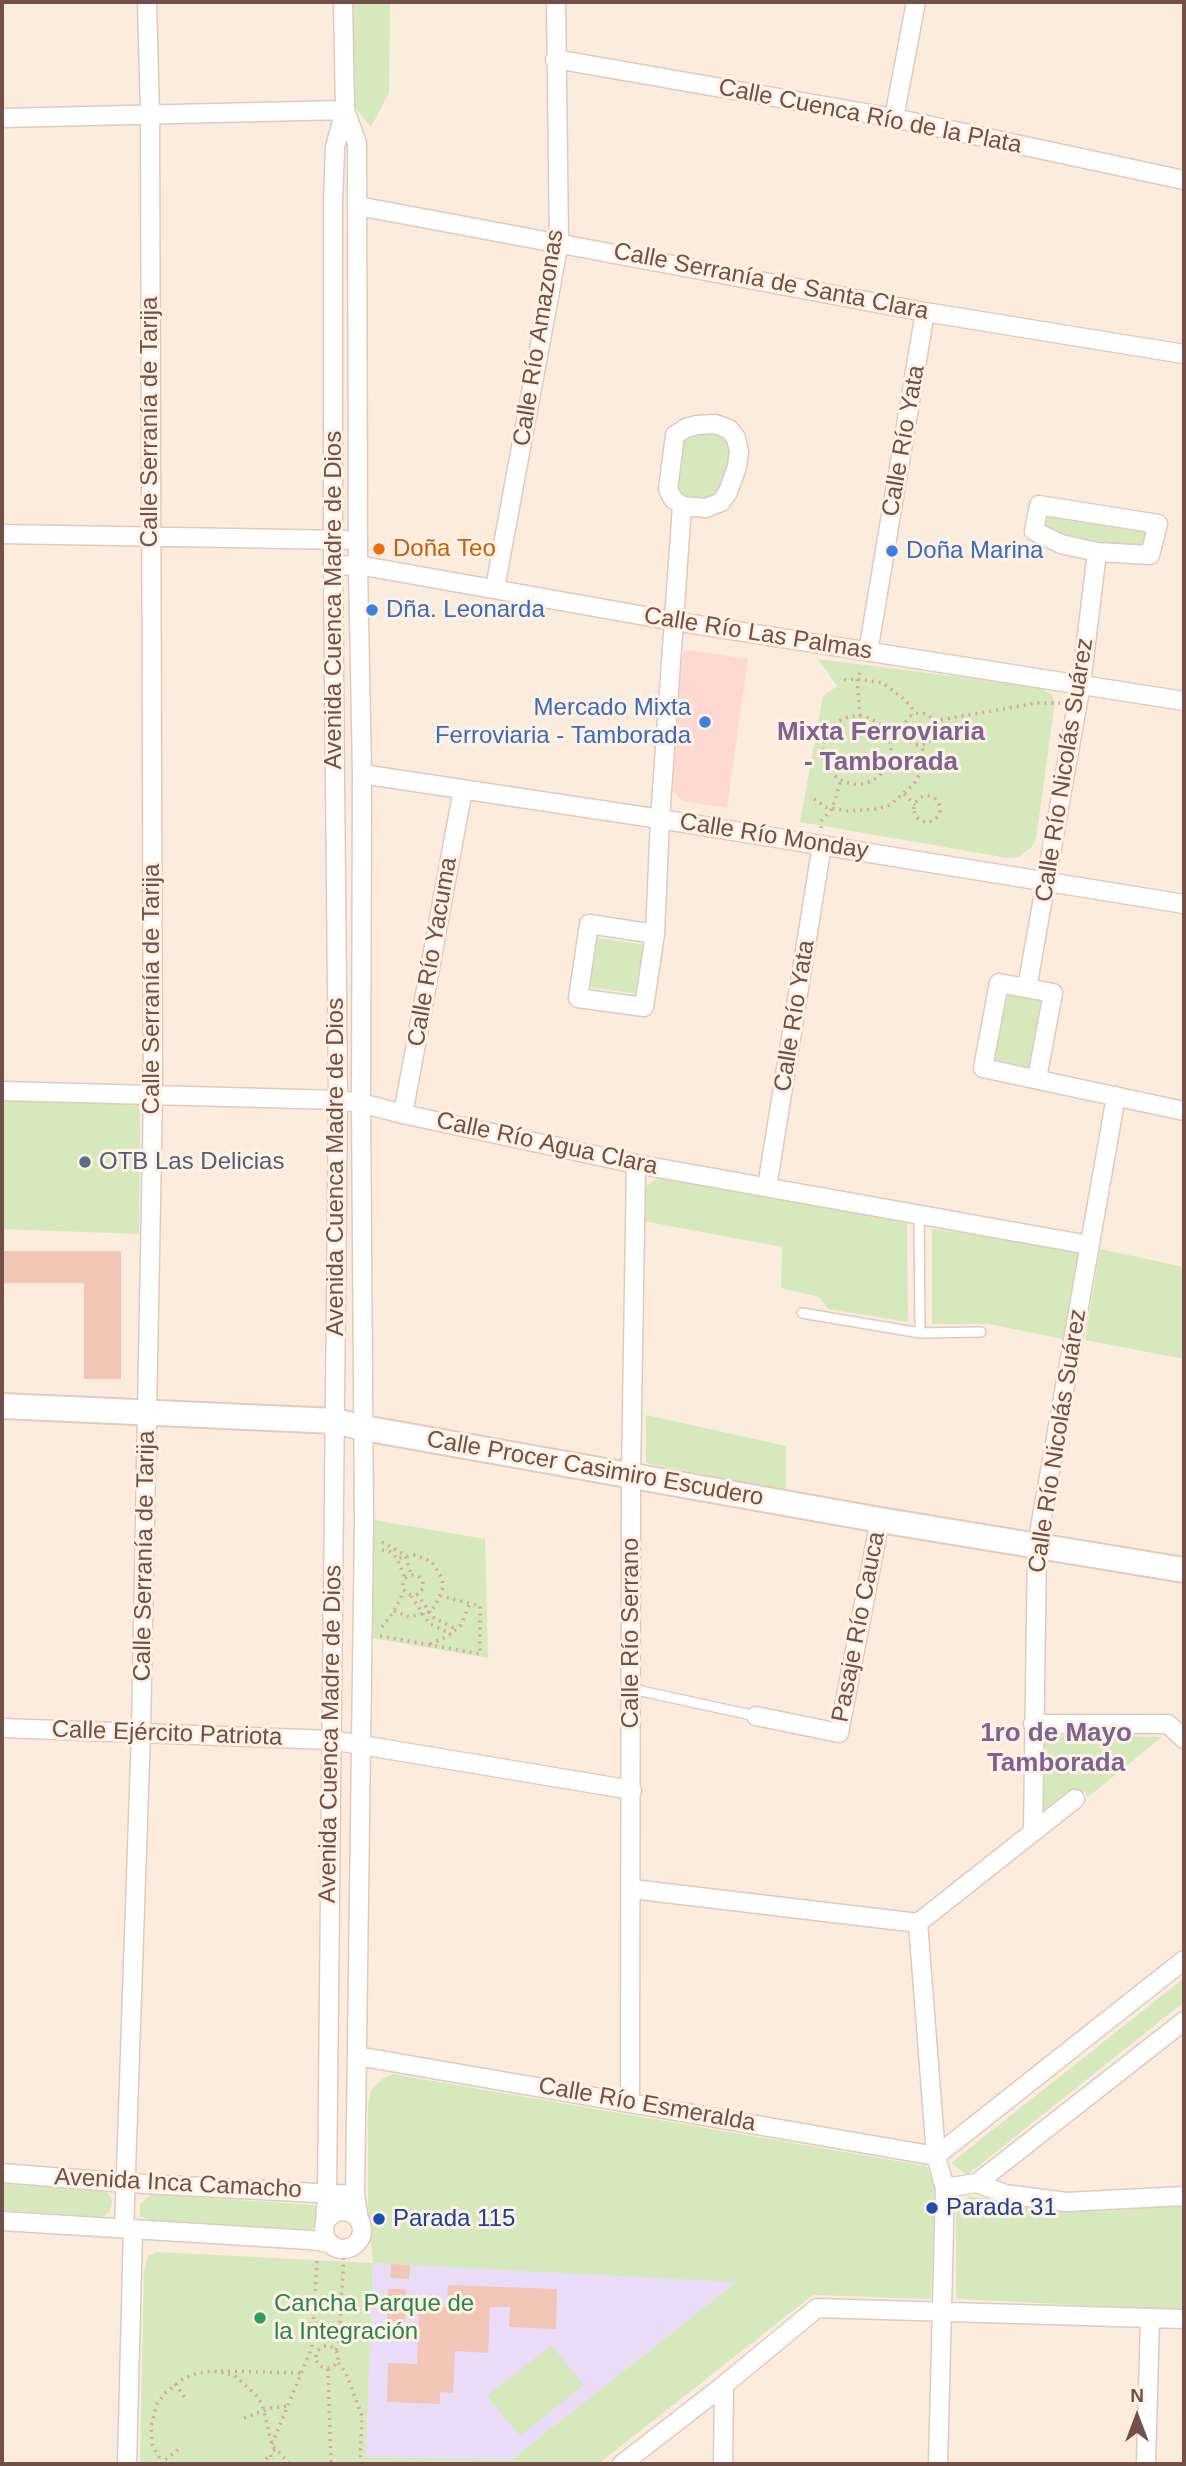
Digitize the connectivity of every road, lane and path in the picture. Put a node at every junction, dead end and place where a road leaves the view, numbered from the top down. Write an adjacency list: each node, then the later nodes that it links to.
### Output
1 (146, 2): 7 (street, Calle Serranía de Tarija)
2 (343, 2): 6 (street, Avenida Cuenca Madre de Dios)
3 (556, 2): 5 (street, Calle Río Amazonas)
4 (916, 2): 9 (street)
5 (555, 59): 9 (street, Calle Cuenca Río de la Plata); 12 (street, Calle Río Amazonas)
6 (345, 110): 7 (street); 11 (street, Avenida Cuenca Madre de Dios); 18 (street, Avenida Cuenca Madre de Dios)
7 (150, 114): 8 (street); 17 (street, Calle Serranía de Tarija)
8 (2, 118)
9 (894, 118): 10 (street, Calle Cuenca Río de la Plata)
10 (1184, 180)
11 (358, 206): 12 (street, Calle Serranía de Santa Clara); 19 (street, Avenida Cuenca Madre de Dios)
12 (559, 242): 13 (street, Calle Serranía de Santa Clara); 23 (street, Calle Río Amazonas)
13 (925, 312): 14 (street, Calle Serranía de Santa Clara); 25 (street, Calle Río Yata)
14 (1184, 354)
15 (682, 506): 15 (street); 24 (street)
16 (2, 534): 17 (street)
17 (150, 537): 18 (street); 50 (street, Calle Serranía de Tarija)
18 (333, 540): 19 (street); 22 (street, Avenida Cuenca Madre de Dios)
19 (359, 540): 21 (street, Avenida Cuenca Madre de Dios)
20 (1097, 552): 20 (street); 28 (street, Calle Río Nicolás Suárez)
21 (358, 565): 22 (street, Calle Río Las Palmas); 23 (street, Calle Río Las Palmas); 35 (street, Avenida Cuenca Madre de Dios)
22 (333, 566): 52 (street, Avenida Cuenca Madre de Dios)
23 (495, 588): 24 (street, Calle Río Las Palmas)
24 (673, 621): 25 (street, Calle Río Las Palmas); 42 (street)
25 (868, 652): 26 (path); 28 (street, Calle Río Las Palmas)
26 (857, 679): 27 (path); 31 (path); 32 (path)
27 (844, 680)
28 (1081, 684): 29 (street, Calle Río Las Palmas); 30 (street, Calle Río Nicolás Suárez)
29 (1184, 701)
30 (1076, 706): 33 (path); 44 (street, Calle Río Nicolás Suárez)
31 (912, 715): 33 (path); 34 (path)
32 (860, 716): 36 (path); 36 (path)
33 (934, 721): 34 (path)
34 (922, 744): 38 (path)
35 (362, 774): 37 (street, Calle Río Monday); 53 (street, Avenida Cuenca Madre de Dios)
36 (841, 780): 41 (path)
37 (463, 789): 42 (street, Calle Río Monday); 55 (street, Calle Río Yacuma)
38 (904, 794): 40 (path); 41 (path)
39 (814, 799): 41 (path)
40 (915, 805): 40 (path)
41 (832, 809): 43 (path)
42 (660, 819): 43 (street, Calle Río Monday); 46 (street)
43 (822, 845): 44 (street, Calle Río Monday); 57 (street, Calle Río Yata)
44 (1048, 881): 45 (street, Calle Río Monday); 47 (street, Calle Río Nicolás Suárez)
45 (1184, 904)
46 (655, 934): 46 (street)
47 (1027, 988): 48 (street); 48 (street)
48 (1037, 1078): 51 (street)
49 (2, 1091): 50 (street, Calle Río Agua Clara)
50 (153, 1095): 52 (street, Calle Río Agua Clara); 64 (street, Calle Serranía de Tarija)
51 (1116, 1096): 54 (street); 59 (street, Calle Río Nicolás Suárez)
52 (338, 1100): 53 (street, Calle Río Agua Clara); 65 (street, Avenida Cuenca Madre de Dios)
53 (361, 1103): 55 (street, Calle Río Agua Clara); 66 (street, Avenida Cuenca Madre de Dios)
54 (1184, 1111)
55 (403, 1114): 56 (street, Calle Río Agua Clara)
56 (636, 1164): 57 (street, Calle Río Agua Clara); 67 (street, Calle Río Serrano)
57 (767, 1187): 58 (street, Calle Río Agua Clara)
58 (919, 1215): 59 (street, Calle Río Agua Clara); 62 (lane)
59 (1089, 1245): 70 (street, Calle Río Nicolás Suárez)
60 (802, 1313): 62 (lane)
61 (981, 1332): 62 (lane)
62 (920, 1334)
63 (2, 1406): 64 (main road, Calle Procer Casimiro Escudero)
64 (149, 1411): 65 (main road, Calle Procer Casimiro Escudero); 92 (street, Calle Serranía de Tarija)
65 (335, 1421): 66 (main road, Calle Procer Casimiro Escudero); 94 (street, Avenida Cuenca Madre de Dios)
66 (364, 1428): 67 (main road, Calle Procer Casimiro Escudero); 95 (street, Avenida Cuenca Madre de Dios)
67 (631, 1475): 68 (main road, Calle Procer Casimiro Escudero); 88 (street, Calle Río Serrano)
68 (880, 1520): 70 (main road, Calle Procer Casimiro Escudero); 89 (street, Pasaje Río Cauca)
69 (376, 1541): 72 (path)
70 (1037, 1545): 74 (main road, Calle Procer Casimiro Escudero); 90 (street, Calle Río Nicolás Suárez)
71 (376, 1549): 73 (path)
72 (405, 1555): 73 (path); 75 (path); 80 (path)
73 (397, 1558): 76 (path)
74 (1184, 1570)
75 (411, 1574): 76 (path); 79 (path)
76 (405, 1578): 77 (path)
77 (404, 1591): 78 (path); 82 (path)
78 (410, 1594): 79 (path); 84 (path)
79 (417, 1594): 83 (path)
80 (441, 1596): 81 (path); 83 (path)
81 (470, 1603): 85 (path); 87 (path)
82 (394, 1611): 84 (path); 87 (path)
83 (429, 1612): 84 (path); 85 (path)
84 (422, 1615): 86 (path)
85 (456, 1629): 86 (path)
86 (451, 1634): 87 (path)
87 (428, 1644)
88 (632, 1689): 89 (lane, Pasaje Río Cauca); 96 (street, Calle Río Serrano)
89 (756, 1716)
90 (1033, 1724): 93 (street); 98 (street, Calle Río Nicolás Suárez)
91 (2, 1728): 92 (street, Calle Ejército Patriota)
92 (141, 1732): 94 (street, Calle Ejército Patriota); 107 (street, Calle Serranía de Tarija)
93 (1184, 1738)
94 (331, 1740): 95 (street, Calle Ejército Patriota); 110 (street, Avenida Cuenca Madre de Dios)
95 (360, 1744): 96 (street); 103 (street, Avenida Cuenca Madre de Dios)
96 (632, 1790): 99 (street, Calle Río Serrano)
97 (1075, 1799): 98 (street)
98 (1033, 1831): 100 (street)
99 (632, 1889): 100 (street); 104 (street, Calle Río Serrano)
100 (918, 1923): 105 (street)
101 (1184, 1961): 105 (street)
102 (1184, 2021): 108 (street)
103 (357, 2056): 104 (street, Calle Río Esmeralda); 111 (street, Avenida Cuenca Madre de Dios)
104 (630, 2102): 105 (street, Calle Río Esmeralda)
105 (936, 2156): 109 (street)
106 (2, 2173): 107 (street, Avenida Inca Camacho)
107 (127, 2183): 110 (street, Avenida Inca Camacho); 115 (street, Calle Serranía de Tarija)
108 (977, 2183): 109 (street); 112 (street)
109 (945, 2188): 117 (street)
110 (327, 2193): 111 (street, Avenida Inca Camacho); 116 (street, Avenida Cuenca Madre de Dios)
111 (355, 2194): 113 (street, Avenida Cuenca Madre de Dios)
112 (1184, 2196)
113 (359, 2220): 116 (street); 116 (street)
114 (2, 2221): 115 (street, Avenida Inca Camacho)
115 (129, 2229): 116 (street, Avenida Inca Camacho); 136 (street, Calle Serranía de Tarija)
116 (329, 2240): 120 (path); 121 (path)
117 (942, 2311): 118 (street); 128 (street); 145 (street)
118 (1150, 2318): 119 (street); 146 (street)
119 (1184, 2319)
120 (336, 2350): 122 (path); 123 (path)
121 (309, 2356): 122 (path); 126 (path)
122 (316, 2356): 124 (path)
123 (338, 2363): 124 (path); 142 (path)
124 (328, 2369): 141 (path)
125 (213, 2371): 126 (path); 127 (path); 131 (path)
126 (302, 2373): 130 (path)
127 (175, 2384): 129 (path); 137 (path)
128 (724, 2385): 143 (street); 144 (street)
129 (186, 2399)
130 (288, 2406): 131 (path); 133 (path)
131 (263, 2411): 132 (path); 133 (path)
132 (244, 2418)
133 (273, 2447): 135 (path); 140 (path)
134 (179, 2449): 137 (path)
135 (271, 2454): 138 (path); 139 (path)
136 (127, 2464)
137 (162, 2464)
138 (261, 2464)
139 (270, 2464)
140 (290, 2464)
141 (331, 2464)
142 (360, 2464)
143 (622, 2464)
144 (723, 2464)
145 (938, 2464)
146 (1146, 2464)

